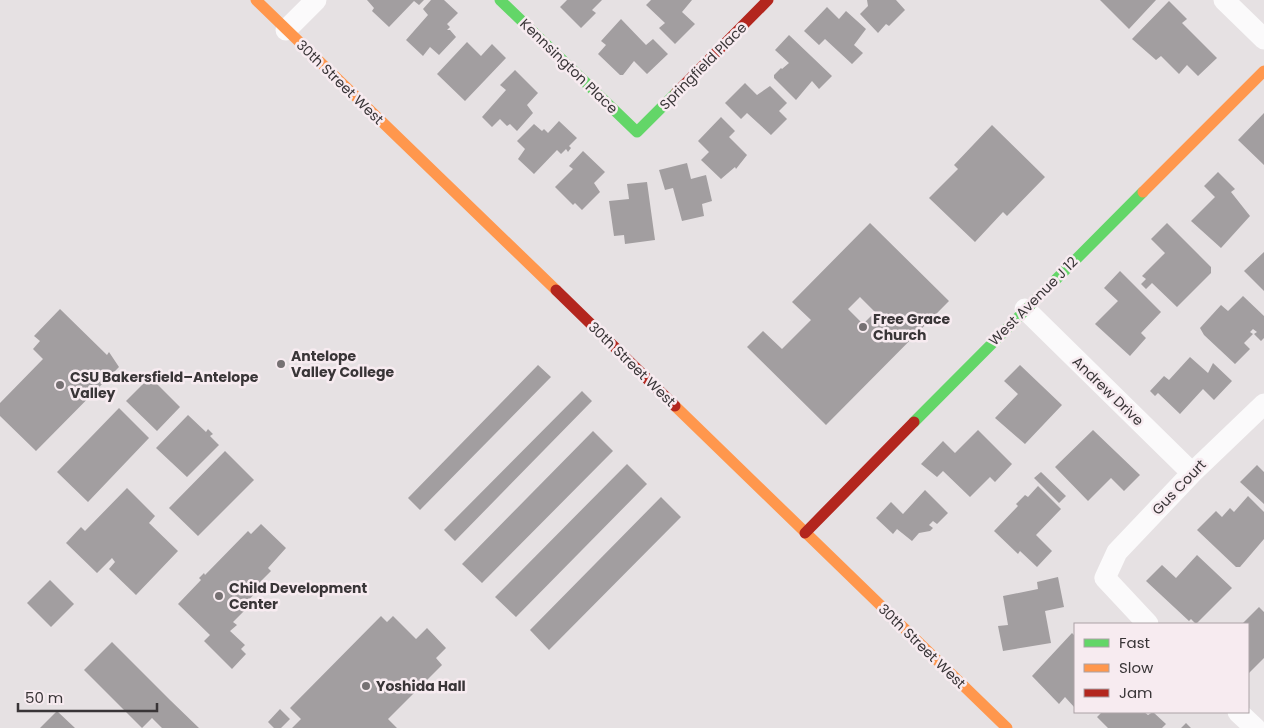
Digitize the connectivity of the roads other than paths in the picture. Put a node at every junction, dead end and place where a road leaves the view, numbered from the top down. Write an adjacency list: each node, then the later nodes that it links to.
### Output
1 (256, 0): 6 (main road, 30th Street West)
2 (316, 0): 6 (street)
3 (500, 0): 9 (main road, Kennsington Place)
4 (768, 0): 9 (main road, Springfield Place)
5 (1224, 0): 7 (street)
6 (286, 30): 13 (main road, 30th Street West)
7 (1264, 39)
8 (1264, 71): 10 (main road, West Avenue J 12)
9 (637, 132)
10 (1025, 309): 12 (street, Andrew Drive); 13 (main road, West Avenue J 12)
11 (1264, 404): 12 (street, Gus Court)
12 (1192, 473): 14 (street, Gus Court)
13 (805, 533): 16 (main road, 30th Street West)
14 (1147, 623)
15 (1239, 713): 17 (street)
16 (1007, 728)
17 (1255, 728)

